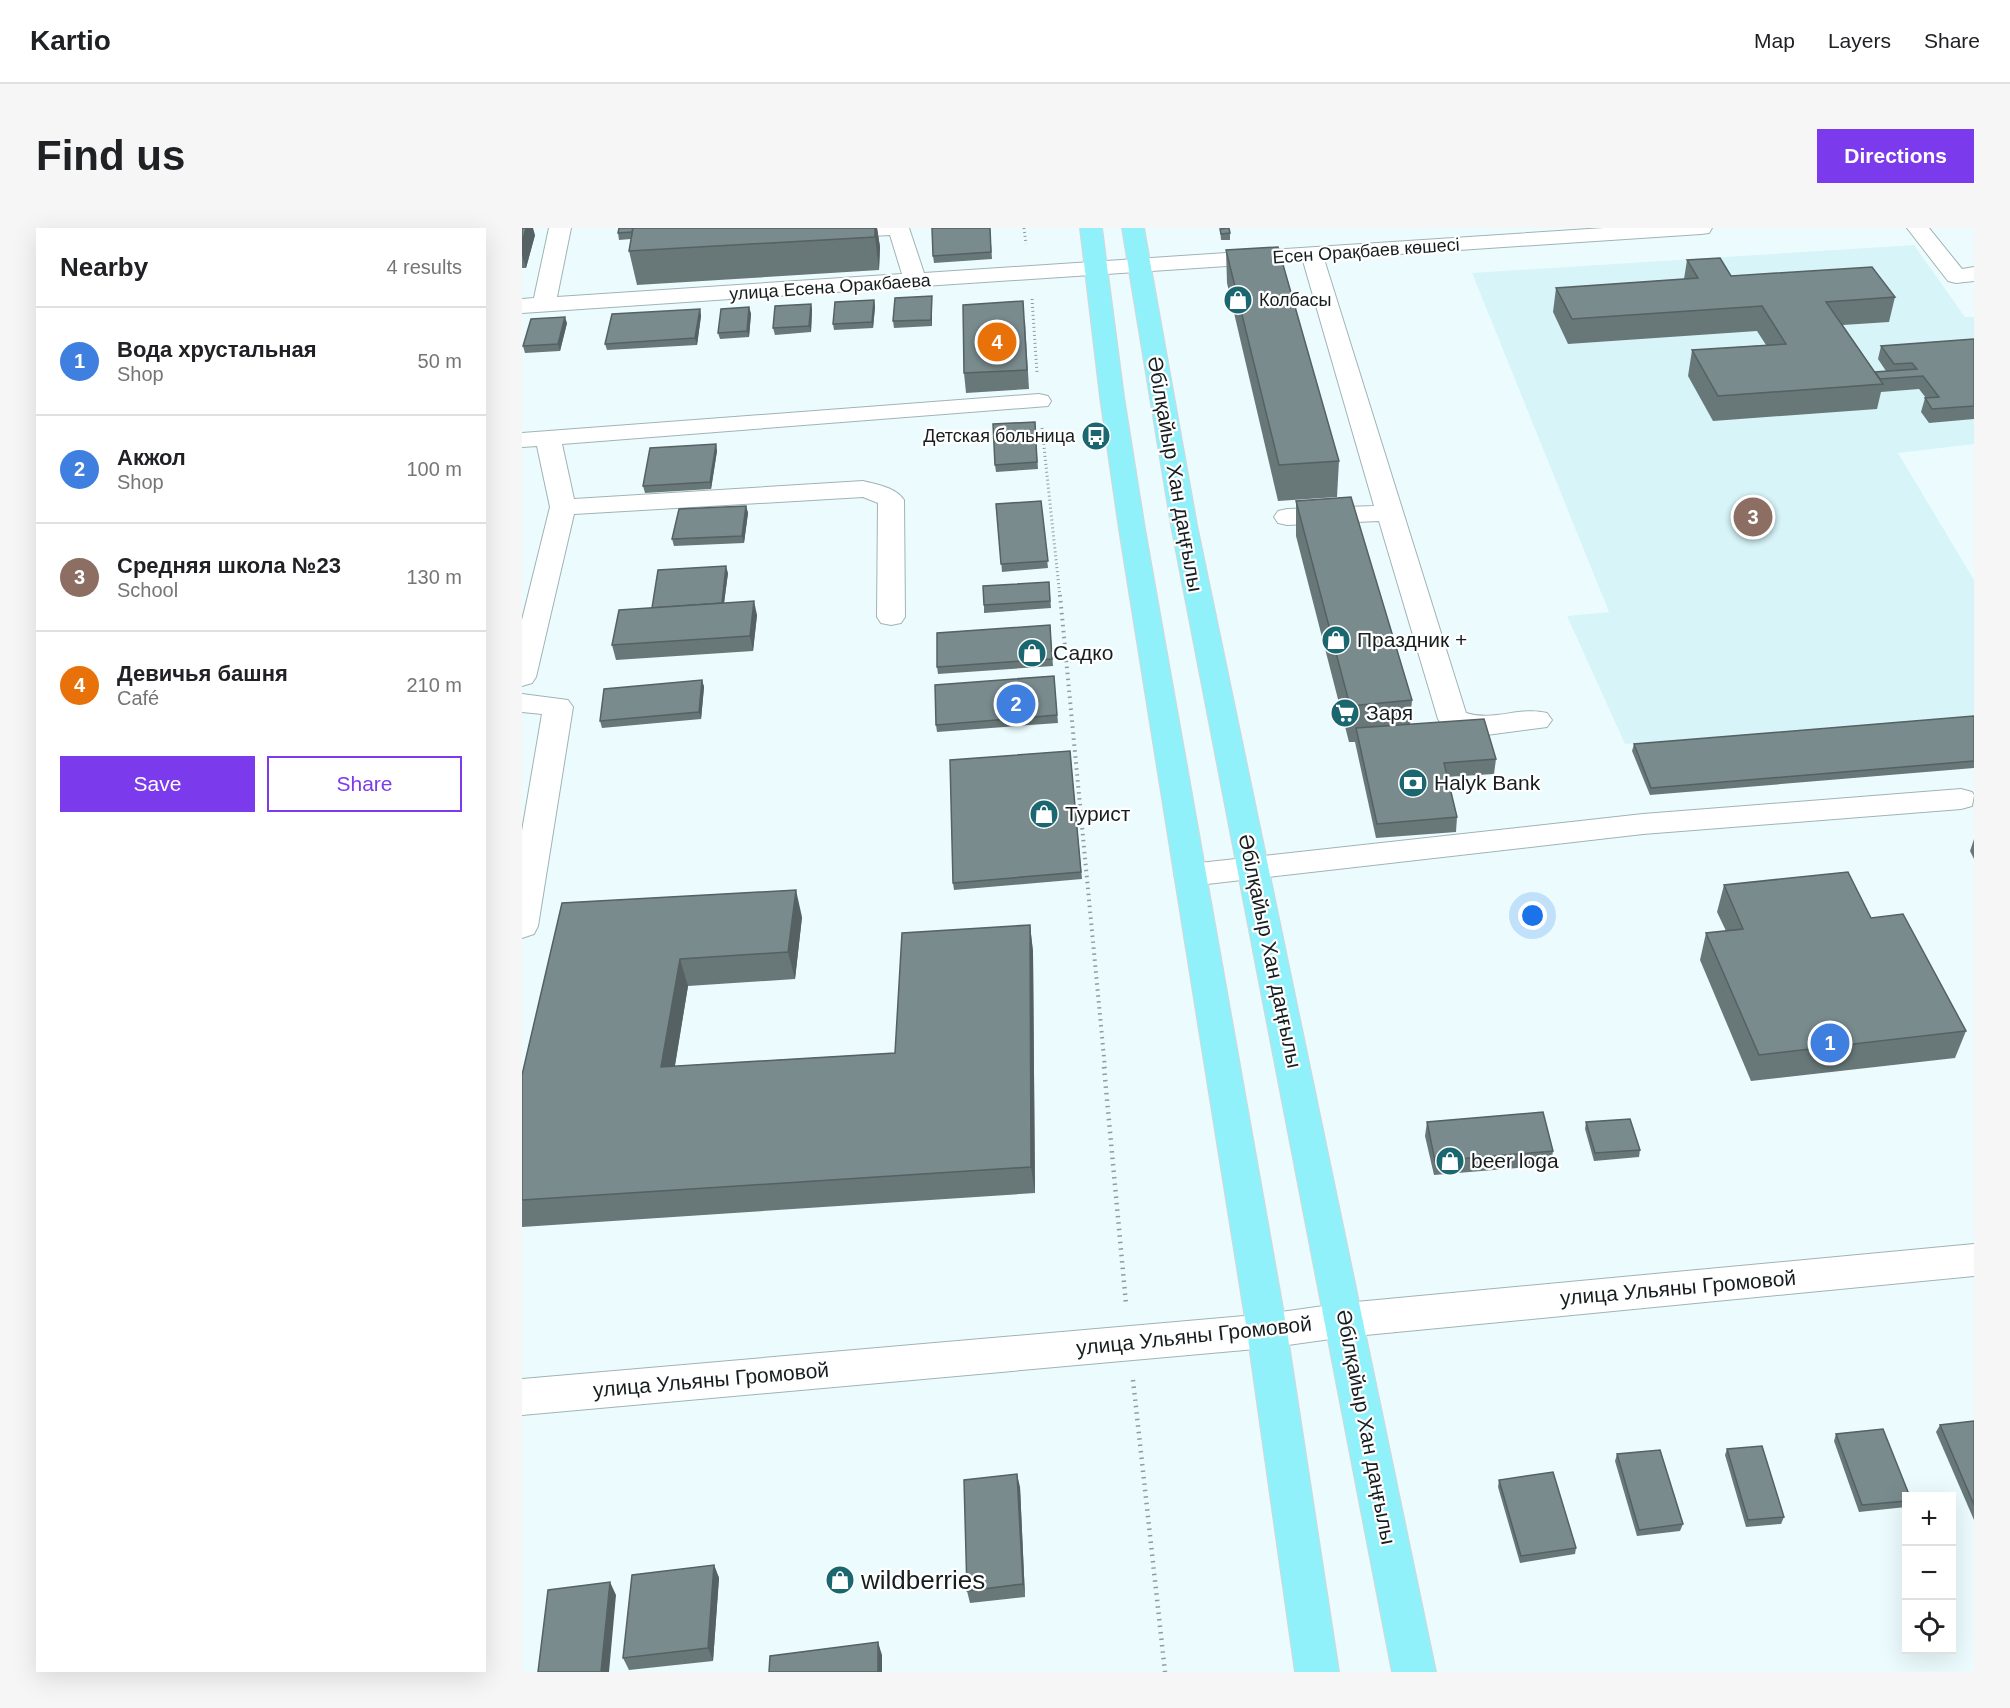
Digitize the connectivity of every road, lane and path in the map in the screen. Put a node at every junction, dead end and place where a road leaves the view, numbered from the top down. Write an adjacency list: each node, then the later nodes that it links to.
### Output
1 (560, 228): 16 (street)
2 (898, 228): 9 (street); 15 (street)
3 (1024, 228): 13 (path)
4 (1091, 228): 11 (main road)
5 (1133, 228): 12 (main road, Әбілқайыр Хан даңғылы)
6 (1701, 228): 8 (street, Есен Орақбаев көшесі)
7 (1918, 228): 14 (street)
8 (1582, 232): 10 (street, Есен Орақбаев көшесі)
9 (818, 233)
10 (1312, 255): 12 (street, Есен Орақбаев көшесі); 21 (street)
11 (1095, 267): 12 (street, улица Есена Оракбаева); 13 (street, улица Есена Оракбаева); 29 (main road)
12 (1139, 267): 28 (main road, Әбілқайыр Хан даңғылы)
13 (1030, 274): 15 (street, улица Есена Оракбаева); 17 (path)
14 (1974, 274)
15 (916, 282): 16 (street, улица Есена Оракбаева)
16 (533, 306)
17 (1039, 401): 18 (street); 34 (path)
18 (548, 438): 19 (street); 20 (street)
19 (522, 440)
20 (563, 507): 23 (street); 24 (street)
21 (1389, 513): 22 (street); 26 (street)
22 (1287, 517)
23 (891, 617)
24 (522, 677)
25 (522, 703): 30 (street)
26 (1537, 720)
27 (1961, 799): 28 (street)
28 (1253, 868): 29 (street); 32 (main road, Әбілқайыр Хан даңғылы)
29 (1190, 875): 33 (main road)
30 (522, 926)
31 (1974, 1260): 32 (street, улица Ульяны Громовой)
32 (1345, 1320): 33 (street, улица Ульяны Громовой); 38 (main road, Әбілқайыр Хан даңғылы)
33 (1267, 1331): 34 (street, улица Ульяны Громовой); 37 (main road)
34 (1130, 1343): 35 (street, улица Ульяны Громовой); 36 (path)
35 (522, 1397)
36 (1165, 1672)
37 (1317, 1672)
38 (1414, 1672)

